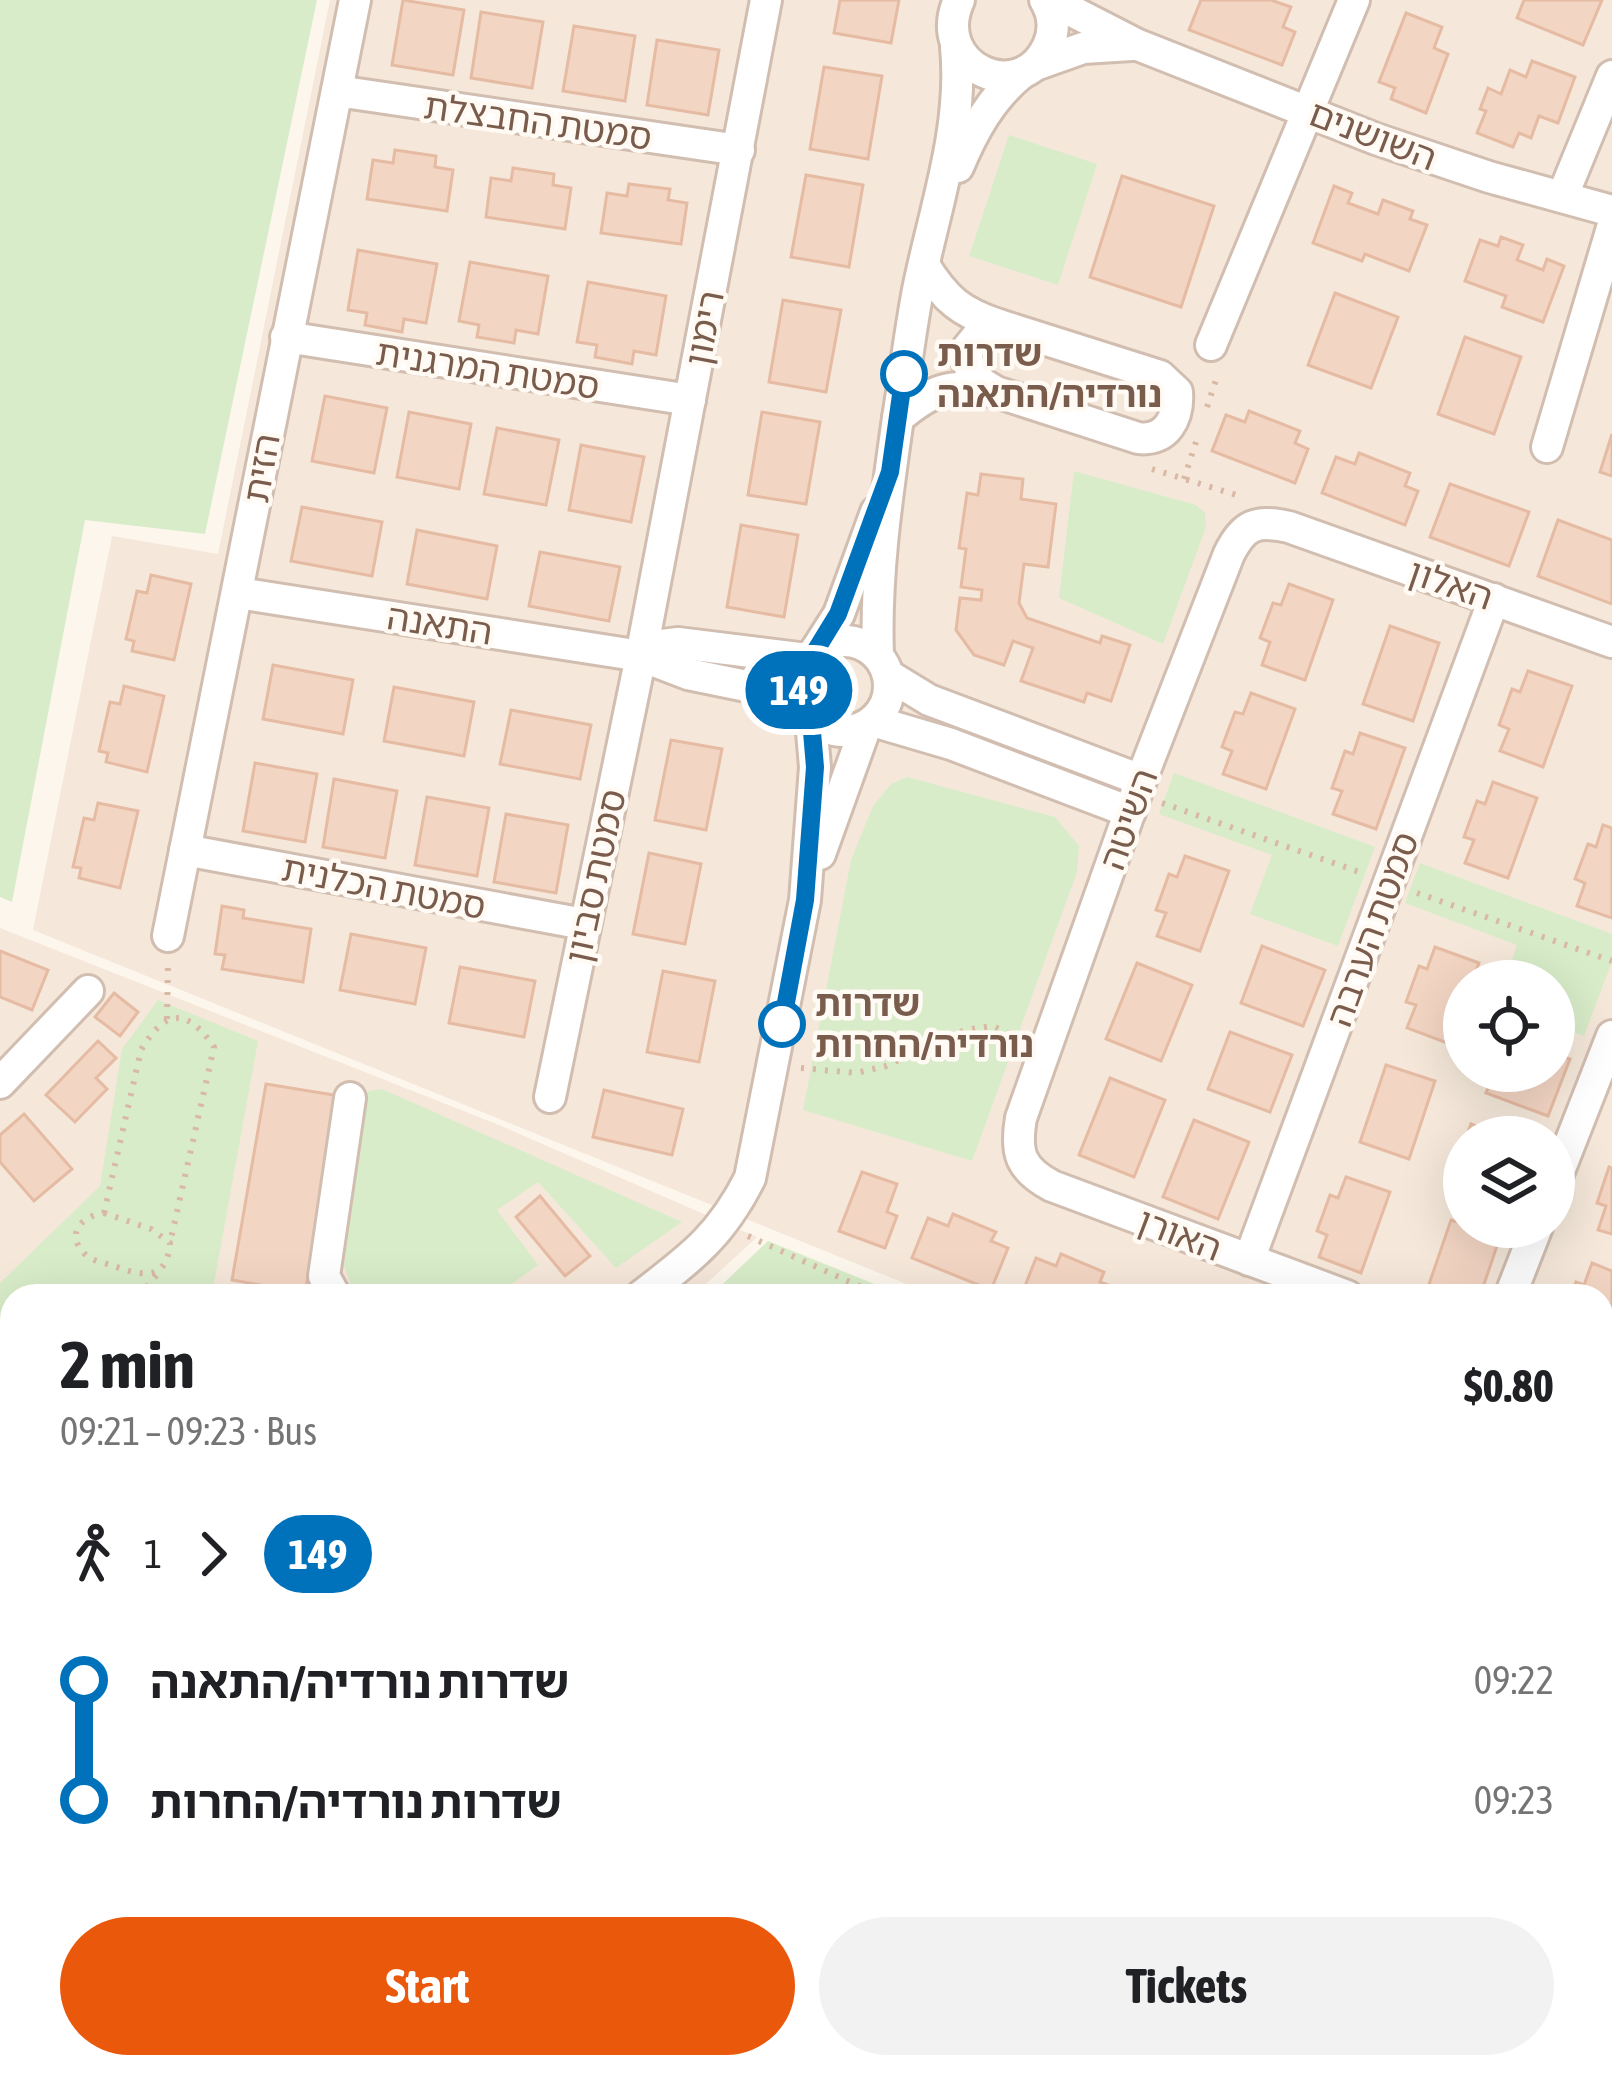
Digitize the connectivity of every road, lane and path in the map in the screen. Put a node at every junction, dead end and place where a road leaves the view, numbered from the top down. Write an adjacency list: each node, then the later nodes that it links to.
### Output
1 (355, 0): 10 (street, הזית)
2 (766, 0): 12 (street, רימון)
3 (959, 0): 7 (street)
4 (1048, 0): 6 (street, השושנים); 8 (street)
5 (1354, 0): 11 (street)
6 (1138, 45): 8 (street, השושנים); 11 (street, השושנים)
7 (956, 46): 8 (street); 15 (street)
8 (1028, 69): 15 (street)
9 (1612, 76): 13 (street)
10 (337, 91): 12 (street, סמטת החבצלת); 19 (street, הזית)
11 (1306, 110): 13 (street, השושנים); 20 (street)
12 (739, 150): 22 (street, רימון)
13 (1563, 195): 14 (street, השושנים)
14 (1612, 211)
15 (936, 217): 17 (street)
16 (1612, 228): 24 (street)
17 (924, 265): 18 (street); 23 (street)
18 (999, 325): 21 (street); 21 (street)
19 (286, 337): 22 (street, סמטת המרגנית); 27 (street, הזית)
20 (1211, 345)
21 (996, 392): 23 (street)
22 (690, 400): 31 (street, רימון)
23 (898, 418): 25 (street)
24 (1547, 447)
25 (890, 472): 30 (street); 32 (street)
26 (1289, 527): 28 (street, האלון); 35 (street, השיטה)
27 (238, 593): 31 (street, התאנה); 37 (street, הזית)
28 (1494, 599): 29 (street, האלון); 55 (street, סמטת הערבה)
29 (1612, 642)
30 (812, 654): 31 (street, התאנה); 32 (street); 33 (street)
31 (641, 656): 33 (street, התאנה); 39 (street, סמטת סביון)
32 (883, 665): 34 (street); 35 (street)
33 (804, 706): 34 (street); 38 (street)
34 (869, 723): 36 (street); 38 (street)
35 (1141, 780): 36 (street, השיטה)
36 (1130, 812): 44 (street, השיטה)
37 (184, 850): 39 (street, סמטת הכלנית); 40 (street, הזית)
38 (805, 900): 45 (street)
39 (584, 924): 47 (street, סמטת סביון)
40 (168, 936): 42 (path)
41 (88, 991): 46 (street)
42 (167, 1019): 51 (path); 53 (path)
43 (1612, 1036): 49 (street)
44 (1046, 1050): 45 (path); 50 (street, השיטה)
45 (774, 1065): 52 (street)
46 (0, 1083)
47 (550, 1097)
48 (350, 1098): 58 (street)
49 (1575, 1130)
50 (1022, 1159): 55 (street, האורן)
51 (104, 1213): 53 (path); 56 (path)
52 (724, 1225): 59 (street); 60 (path)
53 (170, 1244): 56 (path)
54 (1529, 1248): 62 (street)
55 (1249, 1260): 61 (street, האורן)
56 (163, 1268): 57 (path)
57 (149, 1284)
58 (328, 1284)
59 (656, 1284)
60 (854, 1284)
61 (1314, 1284)
62 (1515, 1284)

